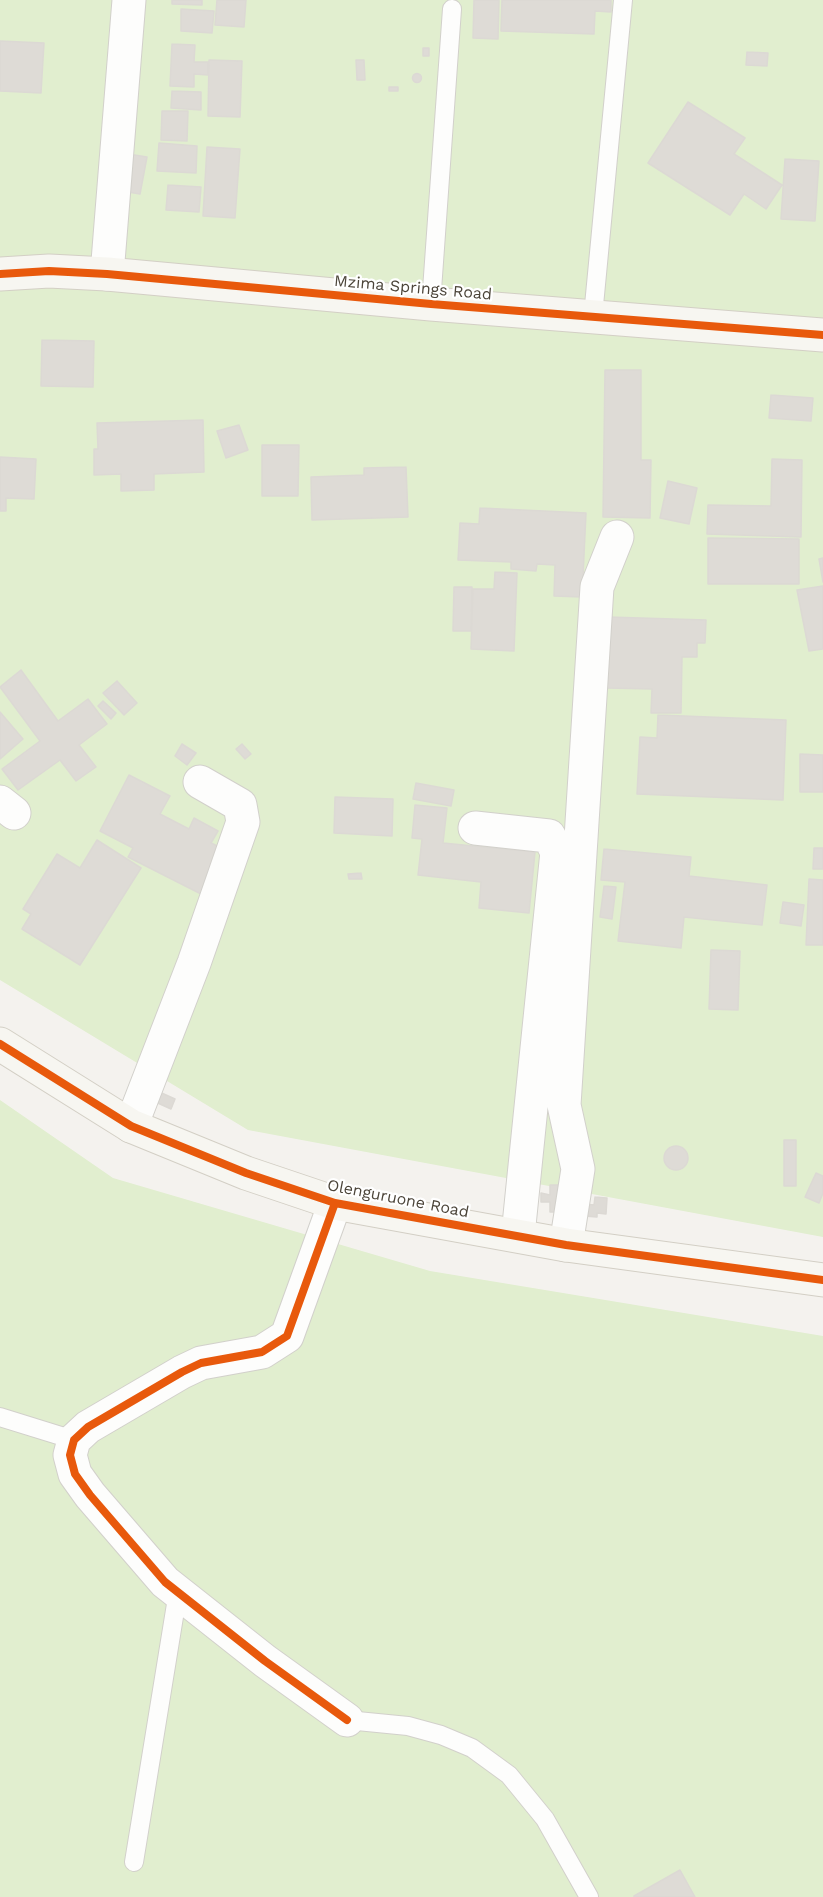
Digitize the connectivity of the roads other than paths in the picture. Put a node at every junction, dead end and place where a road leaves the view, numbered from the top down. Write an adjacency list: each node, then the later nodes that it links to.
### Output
1 (129, 0): 5 (street)
2 (623, 0): 7 (lane)
3 (452, 9): 6 (lane)
4 (0, 274): 5 (street, Mzima Springs Road)
5 (107, 274): 6 (street, Mzima Springs Road)
6 (431, 304): 7 (street, Mzima Springs Road)
7 (593, 316): 8 (street, Mzima Springs Road)
8 (823, 335)
9 (617, 537): 16 (street)
10 (200, 782): 13 (street)
11 (475, 828): 15 (street)
12 (0, 1044): 13 (street, Olenguruone Road)
13 (131, 1126): 14 (street, Olenguruone Road)
14 (335, 1203): 15 (street, Olenguruone Road); 19 (street)
15 (518, 1235): 16 (street, Olenguruone Road)
16 (566, 1245): 17 (street, Olenguruone Road)
17 (823, 1280)
18 (0, 1417): 19 (lane)
19 (74, 1440): 20 (street)
20 (178, 1592): 21 (street); 22 (lane)
21 (347, 1720): 23 (lane)
22 (134, 1862)
23 (589, 1897)

